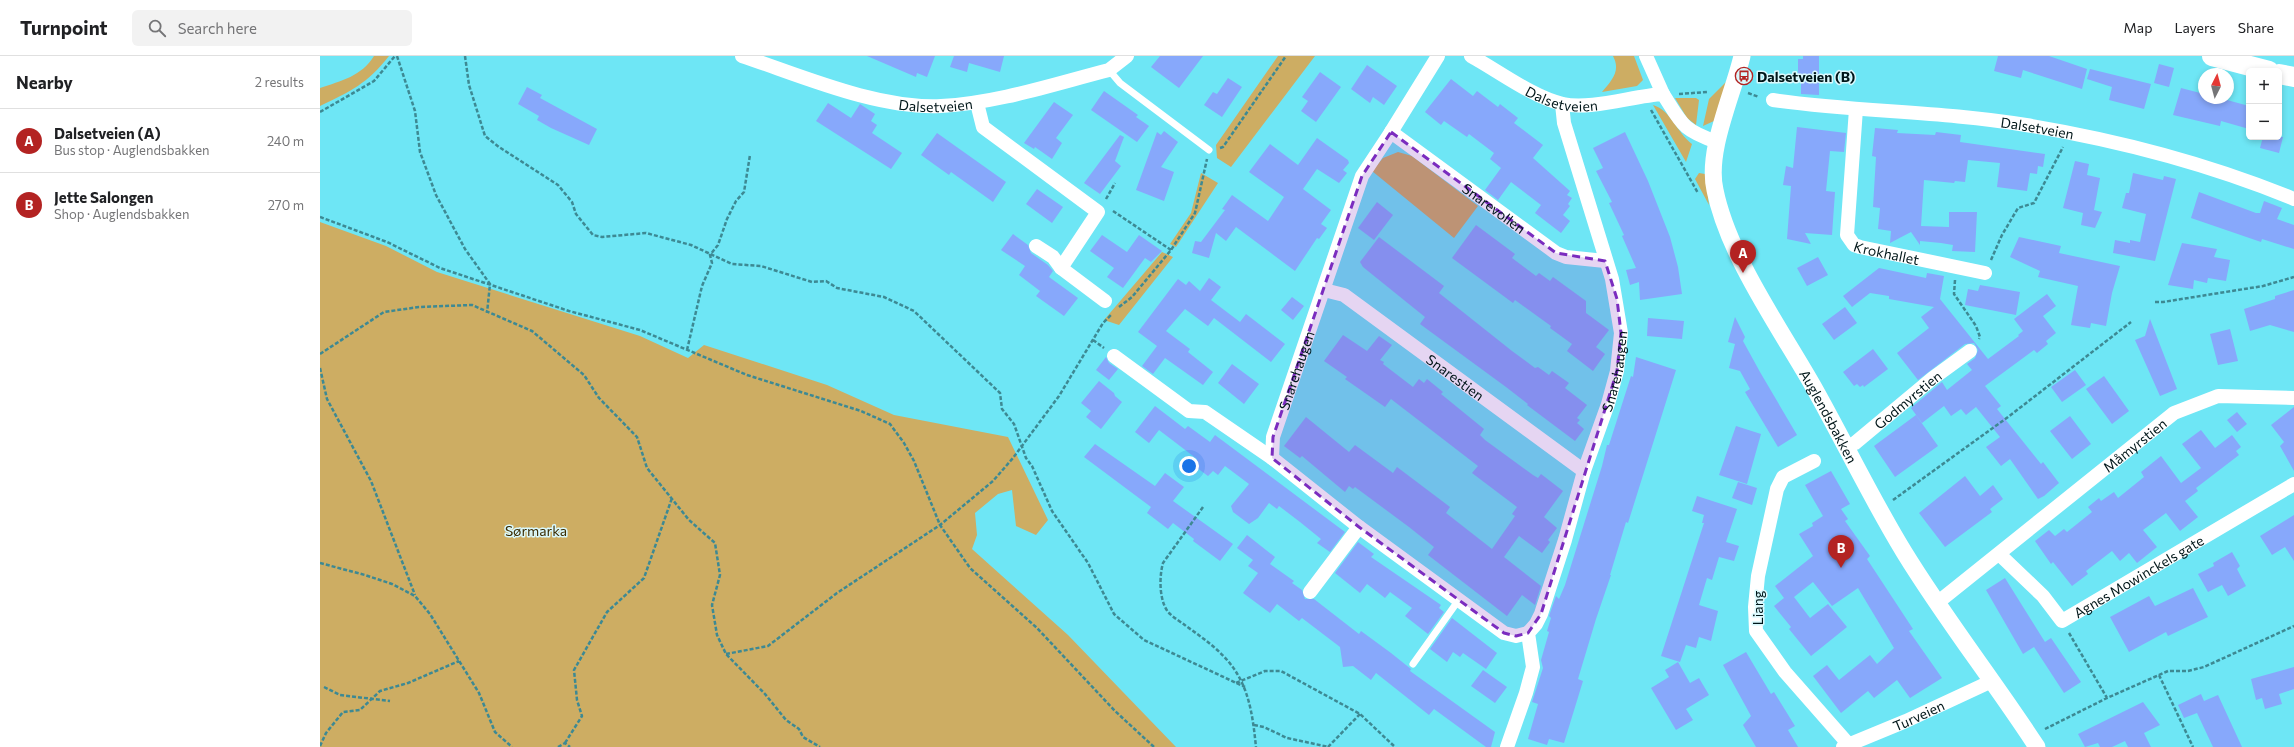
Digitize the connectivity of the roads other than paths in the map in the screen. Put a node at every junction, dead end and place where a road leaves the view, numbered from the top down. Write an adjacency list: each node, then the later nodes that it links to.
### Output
1 (742, 56): 14 (street, Dalsetveien)
2 (1126, 56): 9 (street, Dalsetveien)
3 (1438, 56): 17 (street, Snarehaugen)
4 (1471, 56): 15 (street, Dalsetveien)
5 (1646, 56): 12 (street)
6 (1742, 56): 18 (street, Auglendsbakken)
7 (2212, 56): 8 (main road)
8 (2258, 68)
9 (1110, 70): 14 (street, Dalsetveien); 19 (lane)
10 (2282, 75): 11 (main road)
11 (2294, 78)
12 (1663, 94): 15 (street, Dalsetveien); 18 (street)
13 (1773, 100): 16 (street, Dalsetveien)
14 (977, 103): 23 (street)
15 (1562, 104): 22 (street, Snarehaugen)
16 (1856, 110): 20 (street, Dalsetveien); 24 (street, Krokhallet)
17 (1391, 132): 22 (street, Snarevollen); 25 (street, Snarehaugen)
18 (1717, 142): 30 (street, Auglendsbakken)
19 (1209, 150)
20 (2294, 199)
21 (1036, 246): 23 (street)
22 (1605, 261): 33 (street, Snarehaugen)
23 (1060, 268): 26 (street)
24 (1985, 273)
25 (1324, 290): 31 (street, Snarehaugen); 33 (street, Snarestien)
26 (1110, 305)
27 (1970, 351): 30 (street, Godmyrstien)
28 (1114, 356): 31 (street)
29 (2294, 398): 36 (street, Måmyrstien)
30 (1845, 447): 39 (street, Auglendsbakken)
31 (1272, 458): 35 (street)
32 (1814, 461): 44 (street, Liang)
33 (1584, 472): 40 (street, Snarehaugen)
34 (2294, 484): 36 (street, Agnes Mowinckels gate)
35 (1359, 527): 37 (street); 38 (street)
36 (1999, 554): 39 (street, Måmyrstien)
37 (1310, 592)
38 (1458, 601): 40 (street); 41 (lane)
39 (1937, 603): 42 (street, Auglendsbakken)
40 (1528, 633): 45 (street)
41 (1413, 664)
42 (1992, 681): 43 (street, Auglendsbakken); 44 (street, Turveien)
43 (2033, 742)
44 (1848, 746)
45 (1507, 747)

